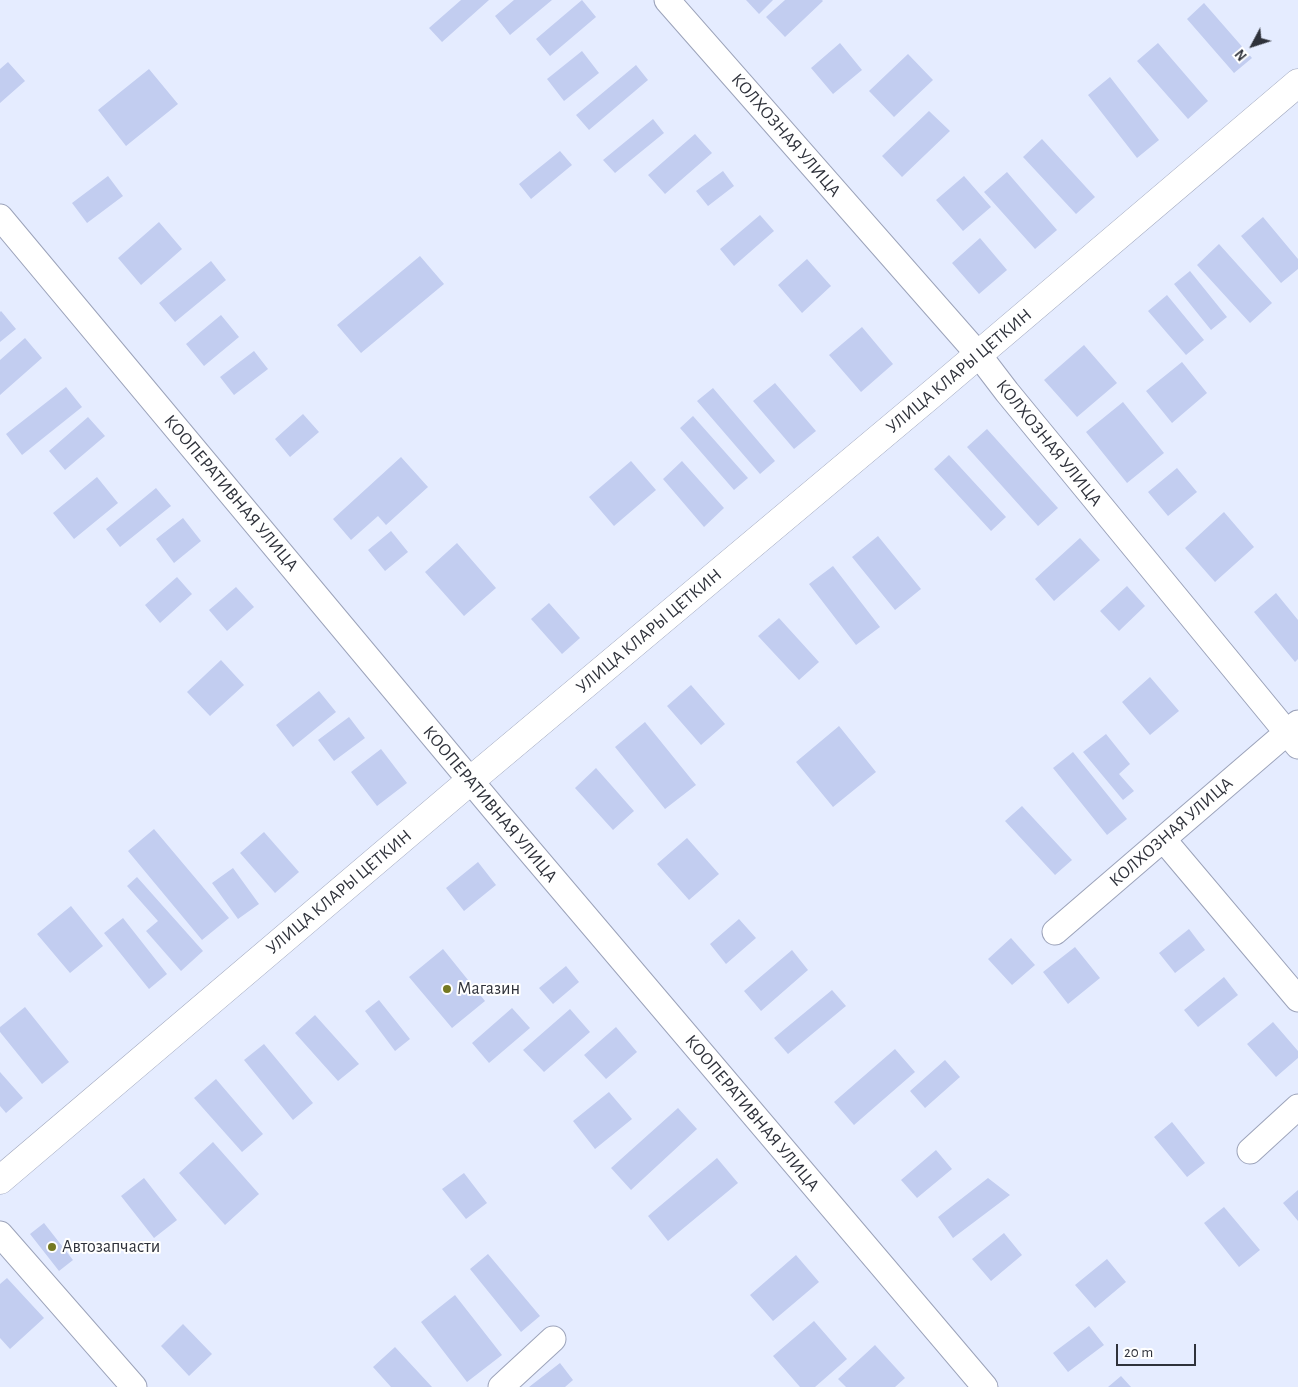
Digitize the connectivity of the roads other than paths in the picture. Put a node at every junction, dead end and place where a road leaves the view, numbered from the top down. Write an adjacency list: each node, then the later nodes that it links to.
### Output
1 (666, 0): 4 (street, КОЛХОЗНАЯ УЛИЦА)
2 (1298, 83): 4 (main road, УЛИЦА КЛАРЫ ЦЕТКИН)
3 (0, 218): 6 (street, КООПЕРАТИВНАЯ УЛИЦА)
4 (978, 354): 5 (street, КОЛХОЗНАЯ УЛИЦА); 6 (main road, УЛИЦА КЛАРЫ ЦЕТКИН)
5 (1294, 734): 7 (street, КОЛХОЗНАЯ УЛИЦА)
6 (470, 781): 12 (main road, УЛИЦА КЛАРЫ ЦЕТКИН); 17 (street, КООПЕРАТИВНАЯ УЛИЦА)
7 (1163, 839): 8 (street, КОЛХОЗНАЯ УЛИЦА); 9 (street)
8 (1055, 932)
9 (1298, 999)
10 (1298, 1107): 11 (street)
11 (1250, 1151)
12 (0, 1180)
13 (0, 1234): 15 (street)
14 (553, 1339): 16 (street)
15 (134, 1387)
16 (501, 1387)
17 (985, 1387)

